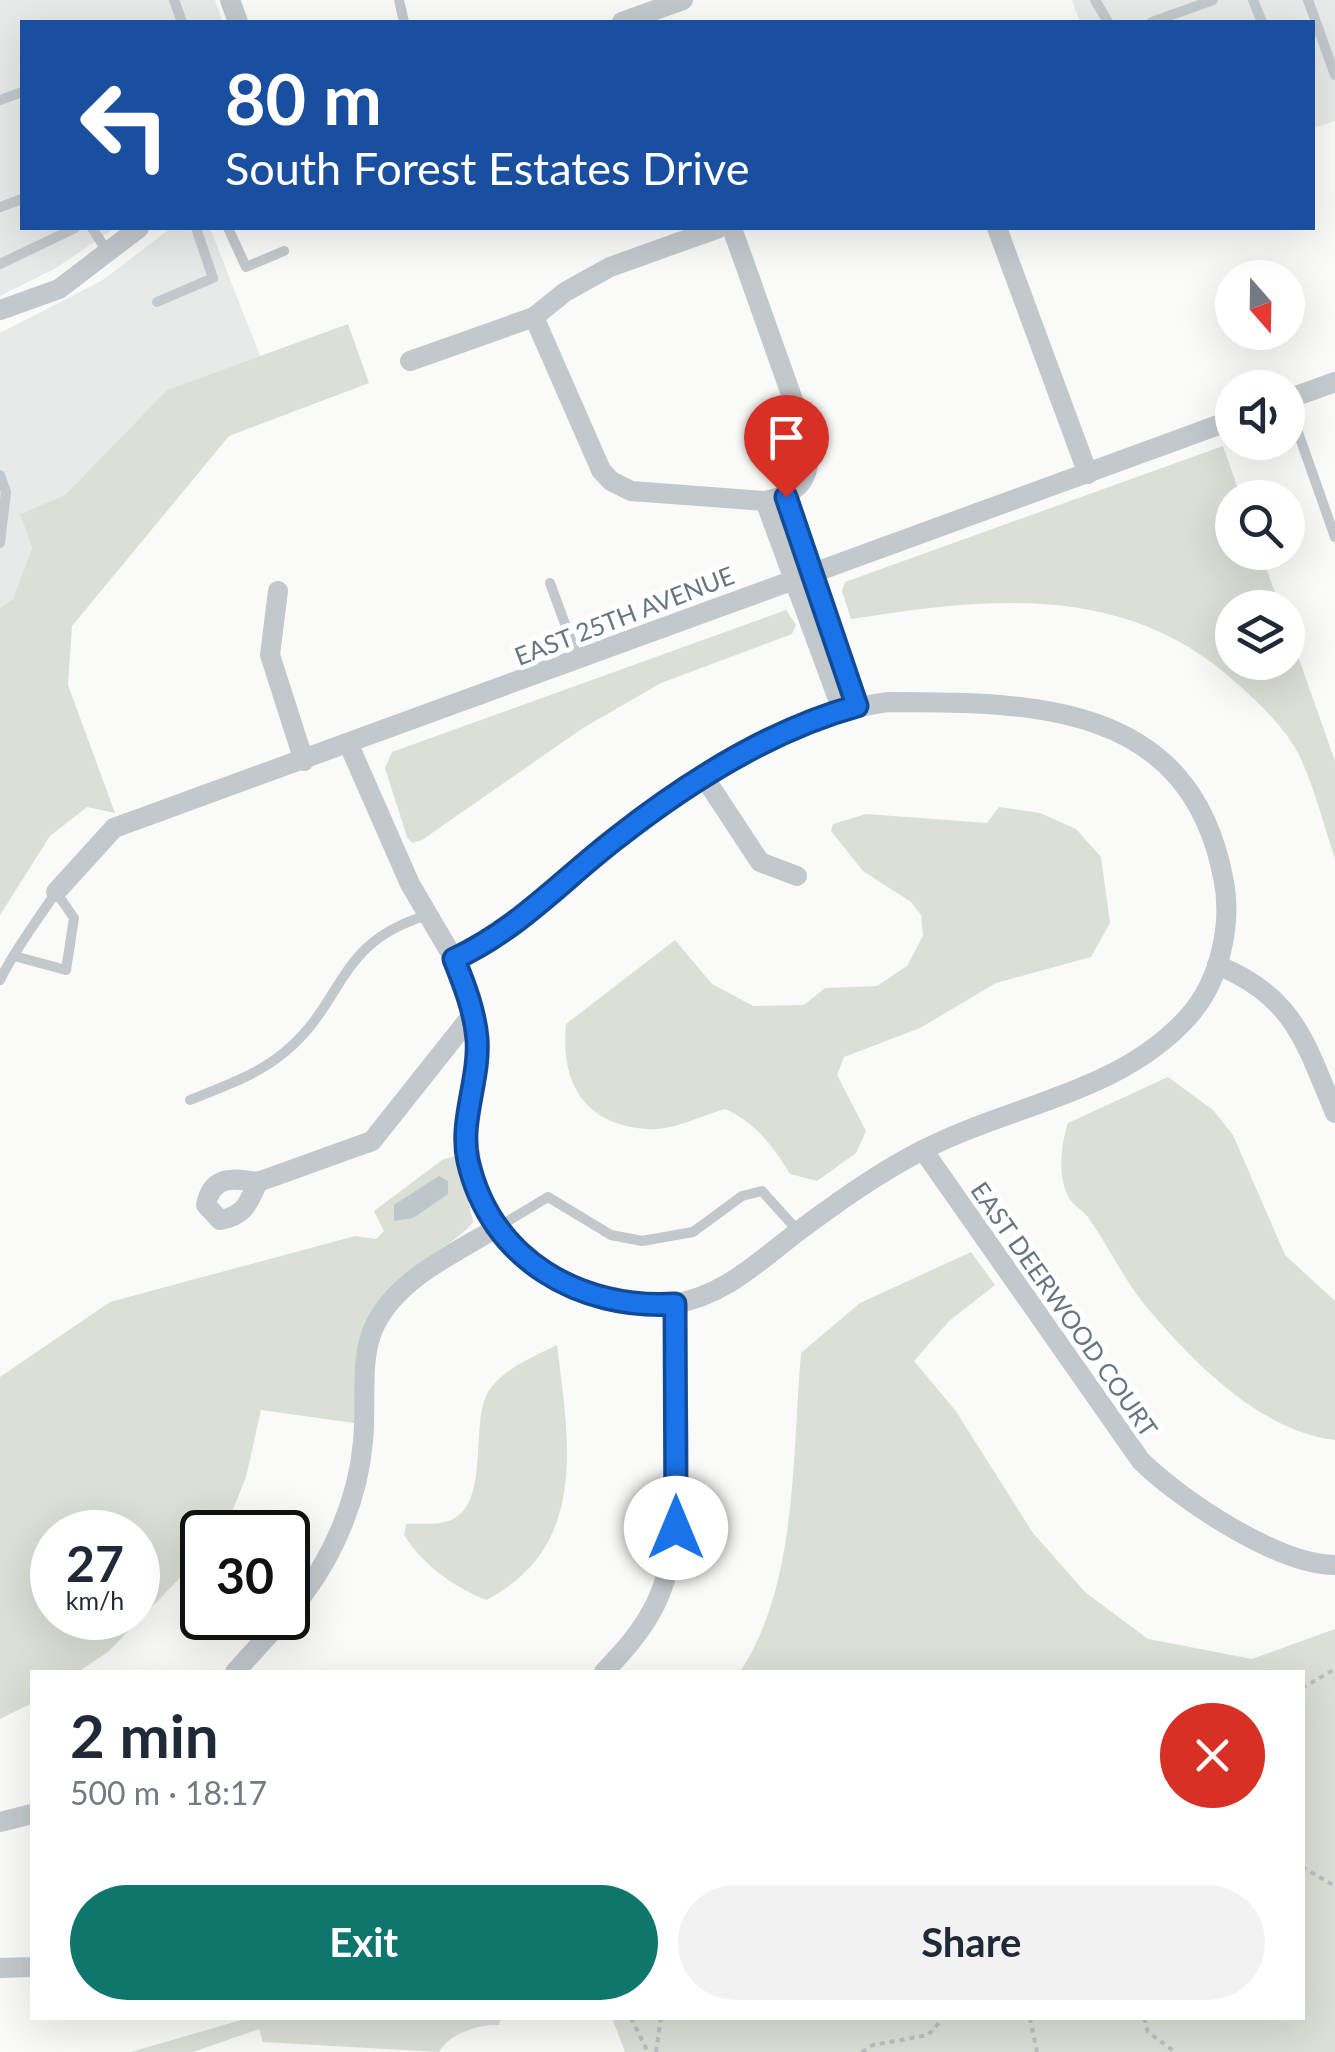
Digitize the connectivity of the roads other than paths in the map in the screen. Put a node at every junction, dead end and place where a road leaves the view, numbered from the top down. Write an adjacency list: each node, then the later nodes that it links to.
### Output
1 (683, 0): 3 (street)
2 (1213, 0): 4 (lane)
3 (628, 20)
4 (1158, 20)
5 (1315, 27): 6 (lane)
6 (1335, 75)
7 (70, 230): 17 (lane)
8 (93, 230): 16 (lane)
9 (136, 230): 16 (street)
10 (197, 230): 18 (lane)
11 (229, 230): 15 (lane)
12 (713, 230): 20 (street)
13 (733, 230): 28 (street)
14 (999, 230): 26 (street)
15 (284, 250)
16 (108, 252): 19 (street)
17 (0, 264)
18 (157, 302)
19 (0, 310)
20 (534, 317): 21 (street); 28 (street)
21 (410, 362)
22 (1335, 382): 23 (street)
23 (1305, 395)
24 (1215, 426): 26 (street, EAST 25TH AVENUE)
25 (1305, 451): 29 (lane)
26 (1088, 474): 31 (street, EAST 25TH AVENUE)
27 (0, 475): 30 (lane)
28 (776, 499): 31 (street)
29 (1335, 537)
30 (0, 543)
31 (802, 575): 34 (street, EAST 25TH AVENUE); 35 (street)
32 (550, 582): 34 (lane)
33 (278, 591): 37 (street)
34 (578, 659): 36 (street, EAST 25TH AVENUE)
35 (849, 708): 38 (street); 44 (street)
36 (349, 745): 37 (street, EAST 25TH AVENUE); 41 (street)
37 (304, 762): 40 (street, EAST 25TH AVENUE)
38 (704, 777): 39 (street); 43 (street)
39 (797, 876)
40 (56, 892): 42 (lane); 42 (lane)
41 (428, 915): 43 (street); 47 (lane)
42 (14, 956): 45 (lane)
43 (454, 959): 46 (street)
44 (1217, 965): 48 (street); 49 (street)
45 (0, 980)
46 (472, 1015): 50 (street); 51 (street)
47 (190, 1100)
48 (1335, 1113)
49 (923, 1150): 52 (street); 54 (street, EAST DEERWOOD COURT)
50 (258, 1182)
51 (498, 1227): 52 (lane); 53 (street); 55 (street)
52 (799, 1231): 53 (street)
53 (675, 1304): 58 (street)
54 (1335, 1565)
55 (310, 1581)
56 (264, 1640): 57 (street)
57 (237, 1670)
58 (606, 1670)
59 (30, 1814): 60 (street)
60 (0, 1822)
61 (30, 1967): 62 (street)
62 (0, 1968)

